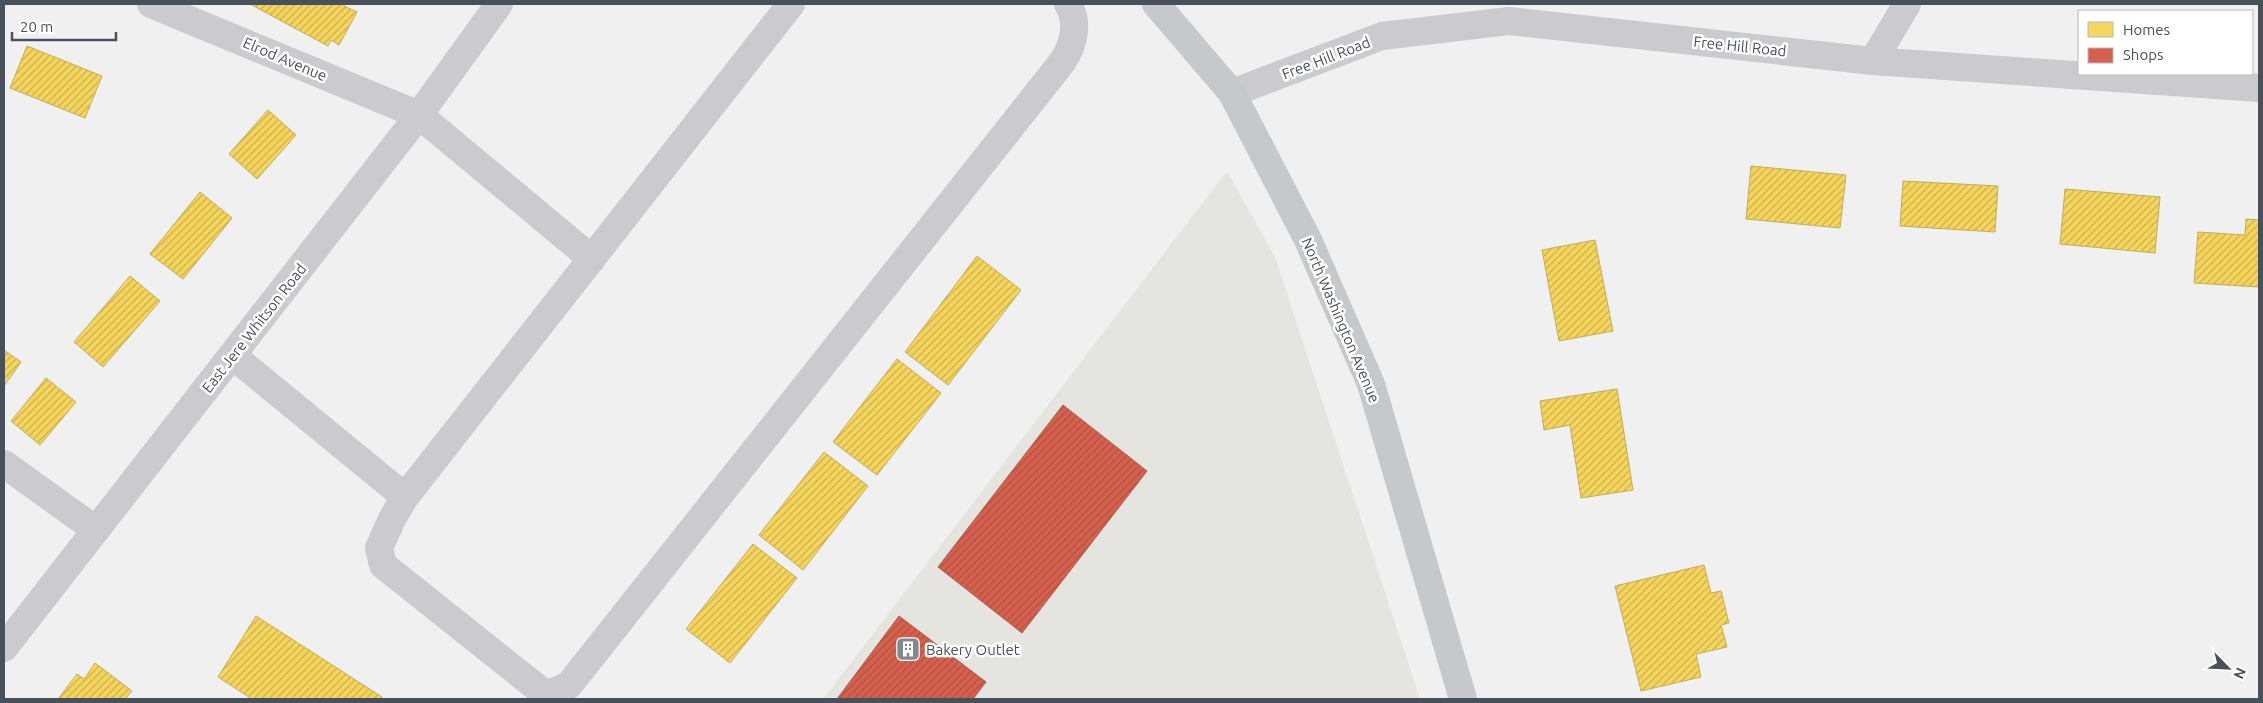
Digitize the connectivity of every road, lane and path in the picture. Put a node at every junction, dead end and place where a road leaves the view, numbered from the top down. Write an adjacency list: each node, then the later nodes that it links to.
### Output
1 (151, 4): 12 (street, Elrod Avenue)
2 (499, 4): 12 (street, East Jere Whitson Road)
3 (791, 4): 13 (street)
4 (1068, 4): 16 (street)
5 (1156, 4): 11 (main road, North Washington Avenue)
6 (1907, 4): 7 (street)
7 (1873, 60): 8 (street, Free Hill Road); 11 (street, Free Hill Road)
8 (2078, 75)
9 (2080, 75): 10 (street, Free Hill Road)
10 (2259, 88)
11 (1232, 94): 19 (main road, North Washington Avenue)
12 (419, 115): 13 (street, Elrod Avenue); 14 (street, East Jere Whitson Road)
13 (592, 259): 16 (street)
14 (233, 356): 16 (street); 17 (street, East Jere Whitson Road)
15 (4, 464): 17 (street)
16 (405, 497)
17 (96, 530): 18 (street, East Jere Whitson Road)
18 (4, 648)
19 (1464, 699)

